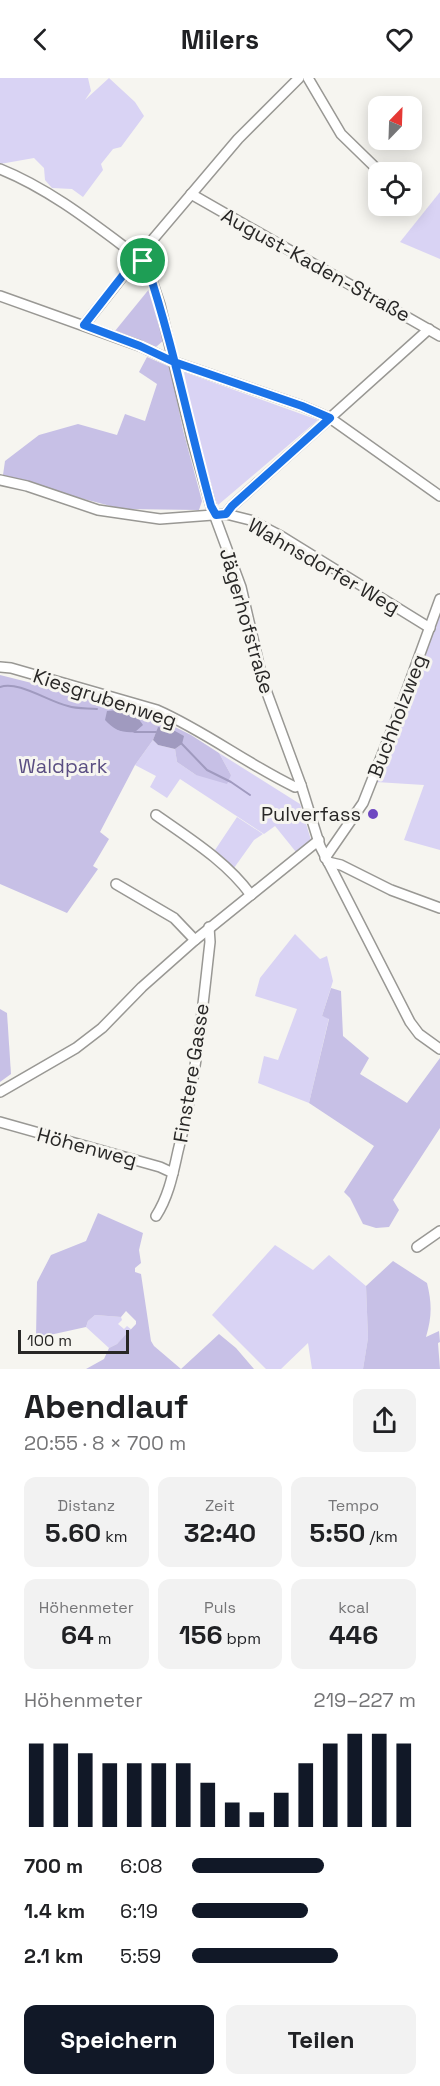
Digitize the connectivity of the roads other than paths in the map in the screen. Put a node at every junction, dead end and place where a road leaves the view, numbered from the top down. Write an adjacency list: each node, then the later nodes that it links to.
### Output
1 (299, 78): 5 (street)
2 (308, 78): 3 (street)
3 (370, 162)
4 (0, 169): 6 (street, Jägerhofstraße)
5 (191, 194): 6 (street); 9 (street, August-Kaden-Straße)
6 (138, 256): 8 (street); 10 (street, Jägerhofstraße)
7 (0, 296): 8 (street)
8 (84, 325): 10 (street)
9 (436, 332): 11 (street)
10 (174, 362): 11 (street); 15 (street, Jägerhofstraße)
11 (330, 418): 13 (street); 14 (street)
12 (0, 480): 15 (street, Wahnsdorfer Weg)
13 (440, 495)
14 (226, 514): 15 (street, Wahnsdorfer Weg); 17 (street, Wahnsdorfer Weg)
15 (216, 515): 19 (street, Jägerhofstraße)
16 (440, 599): 17 (street, Buchholzweg)
17 (430, 628): 22 (street, Buchholzweg)
18 (0, 667): 19 (street, Kiesgrubenweg)
19 (301, 785): 21 (street, Jägerhofstraße)
20 (156, 815): 24 (street)
21 (319, 840): 22 (street, Jägerhofstraße); 24 (street)
22 (327, 860): 25 (street); 28 (street, Jägerhofstraße)
23 (116, 884): 27 (street)
24 (251, 895): 26 (street)
25 (440, 908)
26 (209, 927): 27 (street); 31 (street, Finstere Gasse)
27 (195, 940): 29 (street)
28 (440, 1049)
29 (0, 1092)
30 (0, 1122): 31 (street, Höhenweg)
31 (173, 1173): 32 (street, Finstere Gasse)
32 (156, 1216)
33 (440, 1231): 34 (street)
34 (417, 1247)

